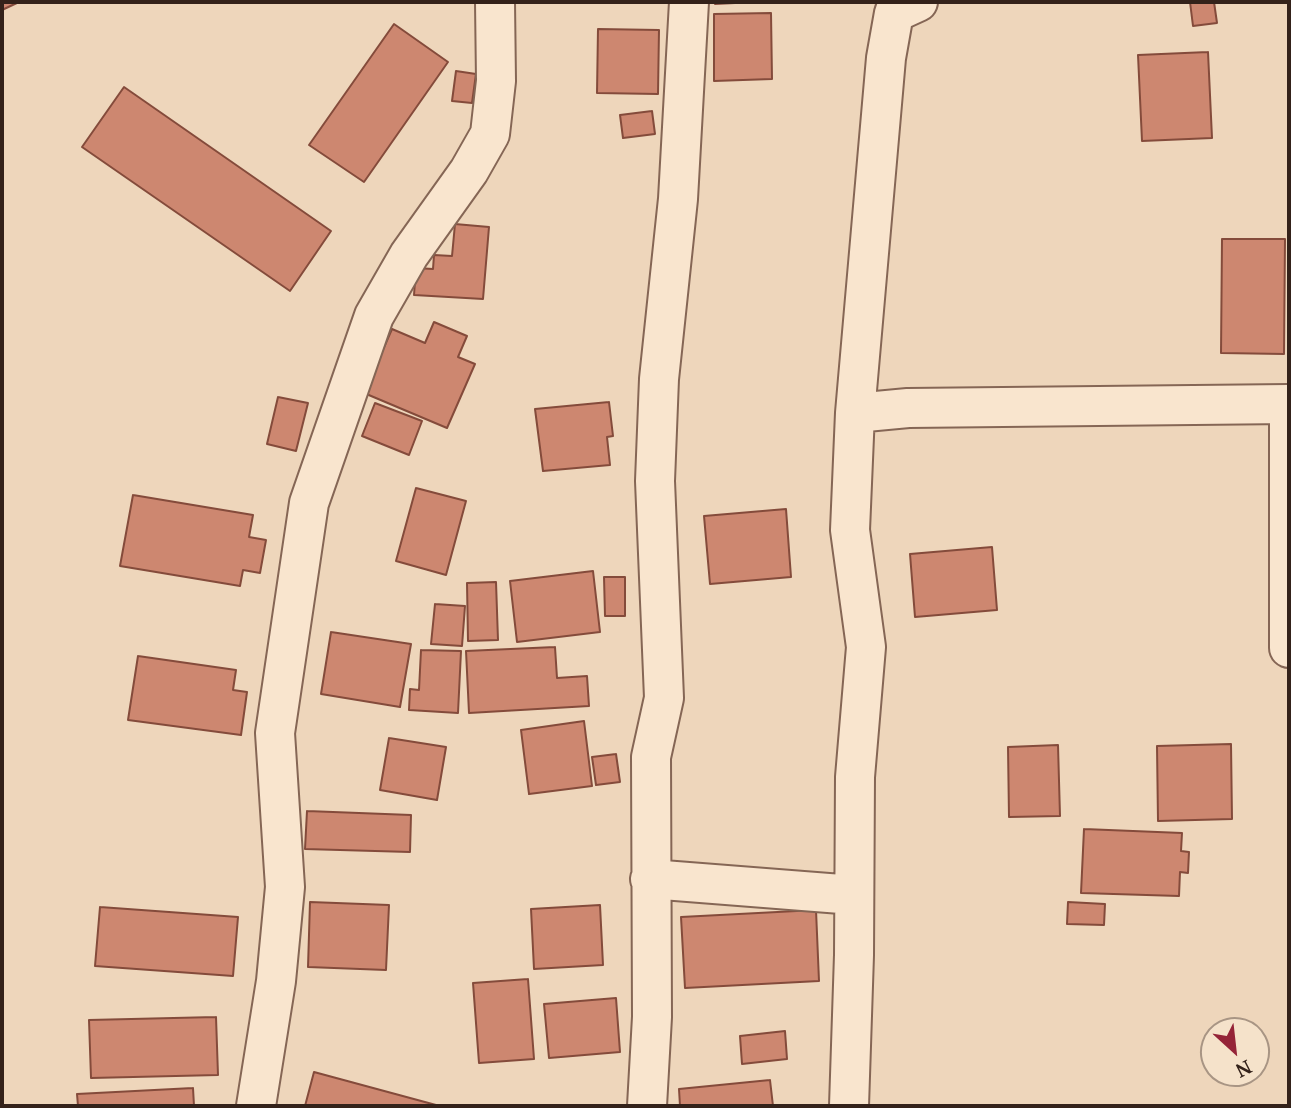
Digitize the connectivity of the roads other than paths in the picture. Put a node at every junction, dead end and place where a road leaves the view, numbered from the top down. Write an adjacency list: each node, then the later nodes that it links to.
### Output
1 (495, 2): 9 (street)
2 (689, 2): 7 (street)
3 (918, 2): 5 (street)
4 (1289, 404): 5 (street); 6 (street)
5 (855, 413): 8 (street)
6 (1289, 648)
7 (650, 879): 8 (street); 10 (street)
8 (855, 895): 11 (street)
9 (256, 1106)
10 (647, 1106)
11 (849, 1106)

